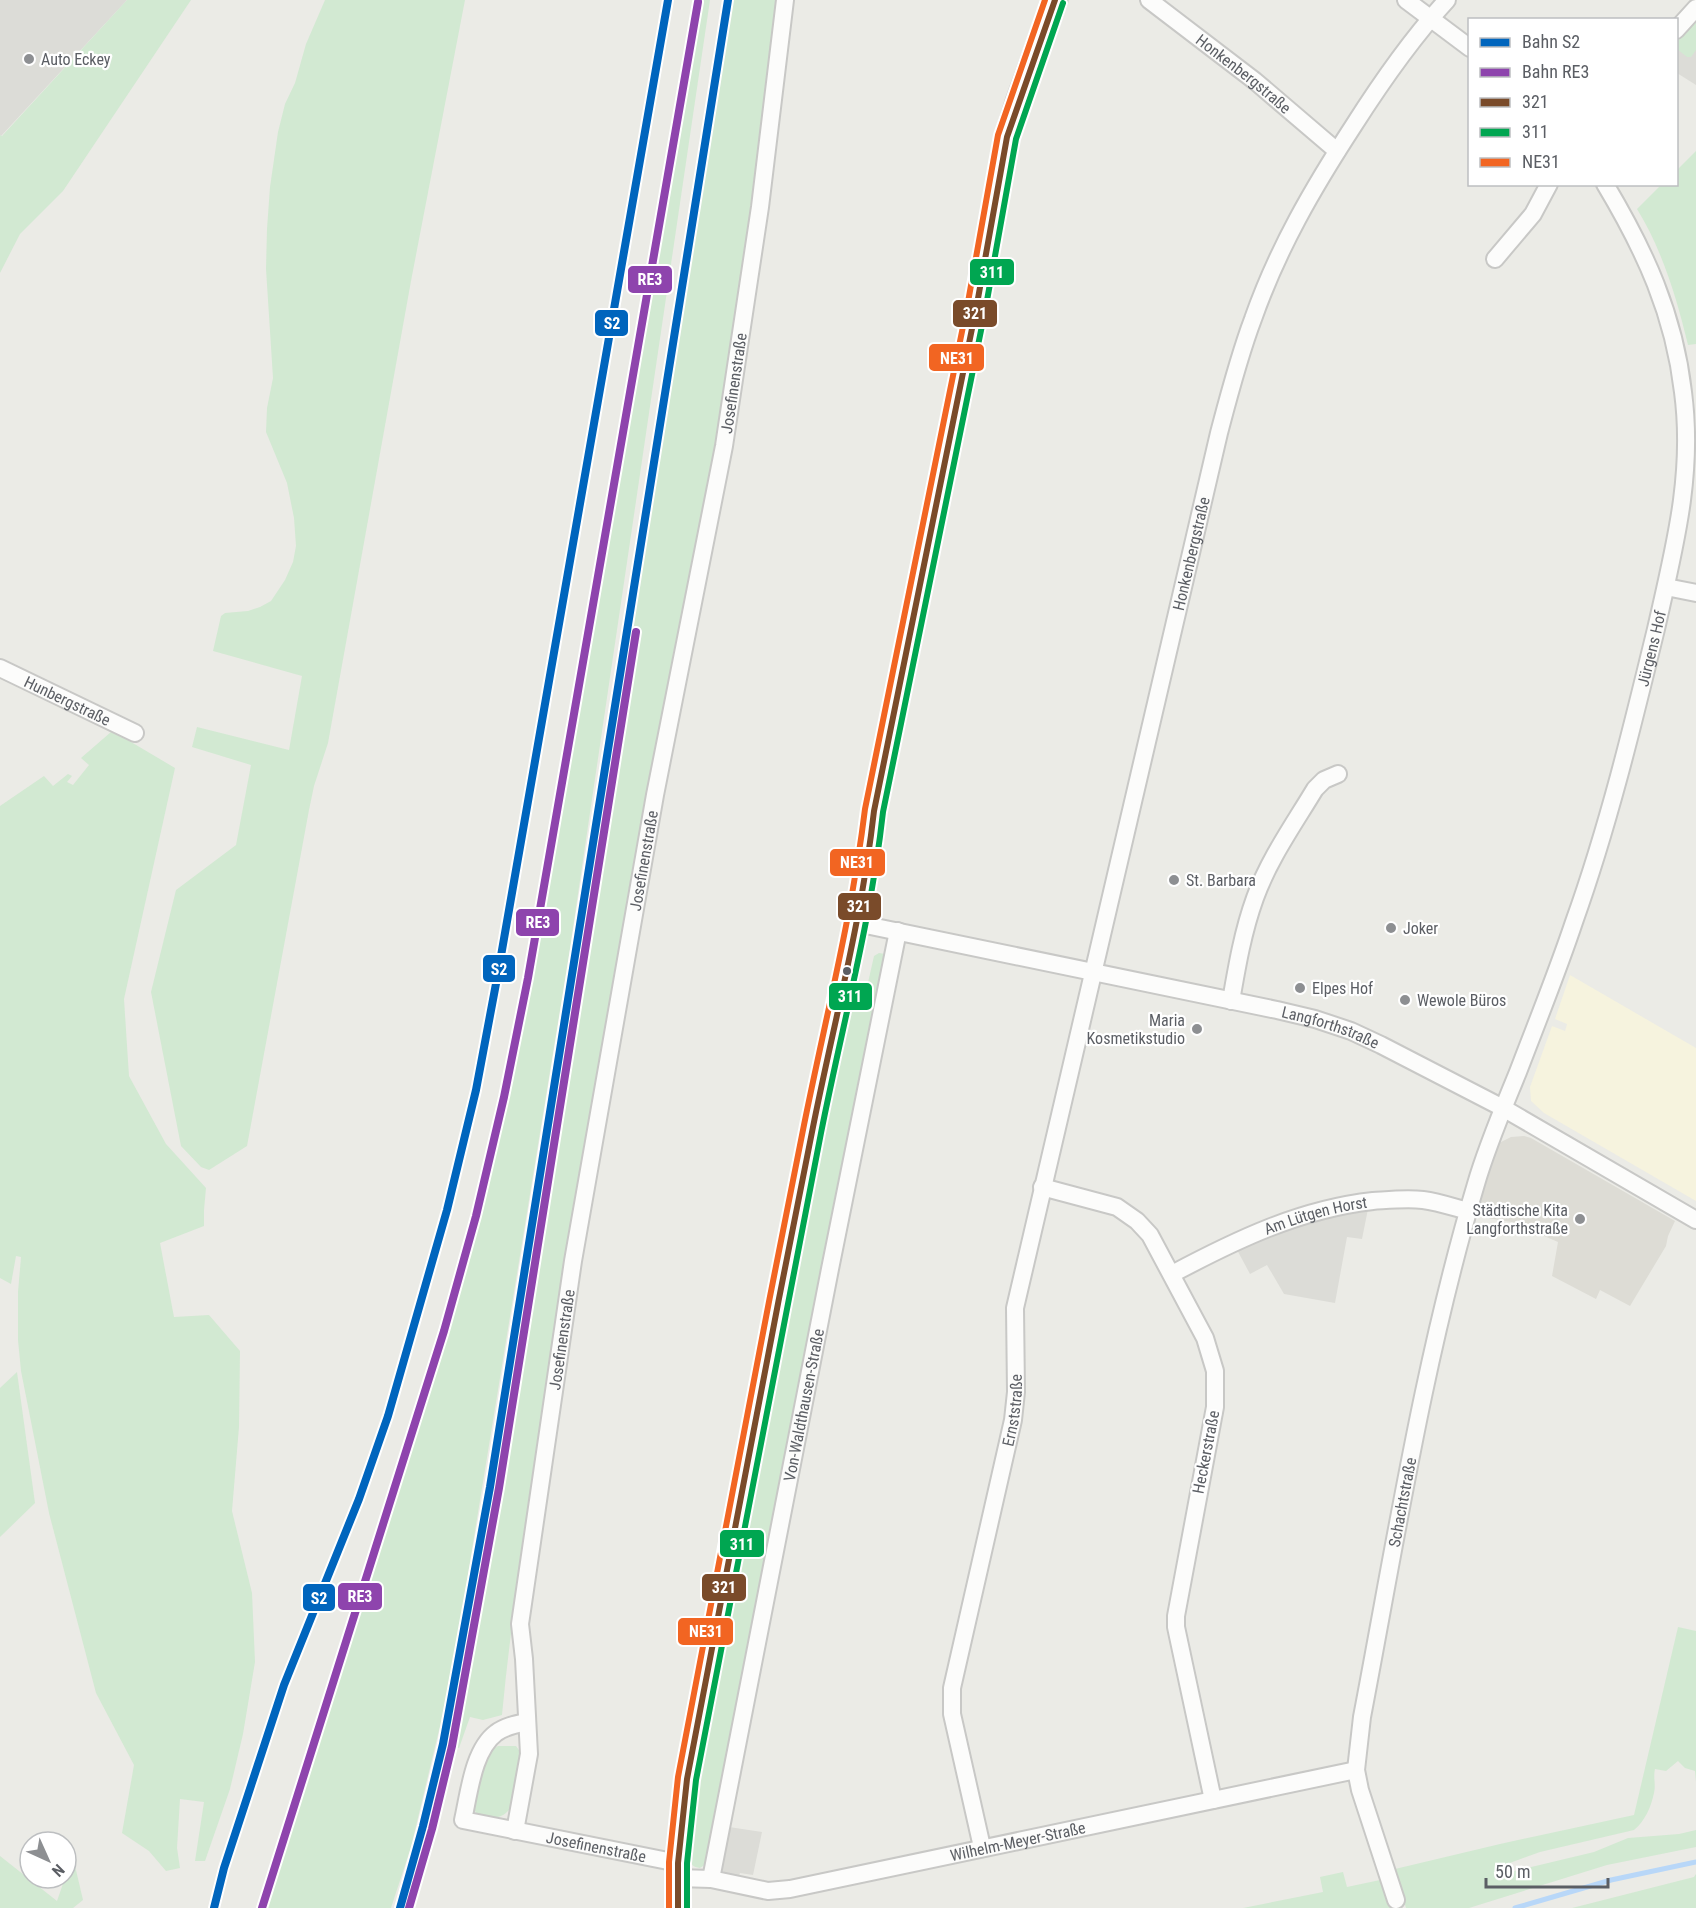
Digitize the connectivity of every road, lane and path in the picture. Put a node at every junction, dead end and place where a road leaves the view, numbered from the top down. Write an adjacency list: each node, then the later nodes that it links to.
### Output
1 (785, 0): 28 (street, Josefinenstraße)
2 (1055, 0): 19 (street)
3 (1149, 0): 10 (street, Honkenbergstraße)
4 (1406, 0): 7 (street)
5 (1447, 0): 7 (street, Honkenbergstraße)
6 (1696, 8): 8 (street)
7 (1430, 18): 9 (street); 10 (street, Honkenbergstraße)
8 (1678, 29)
9 (1468, 46)
10 (1337, 152): 21 (street, Honkenbergstraße)
11 (1548, 186): 13 (street)
12 (1606, 186): 14 (street, Jürgens Hof)
13 (1495, 259)
14 (1666, 587): 15 (street); 23 (street, Jürgens Hof)
15 (1696, 593)
16 (0, 668): 17 (street, Hunbergstraße)
17 (135, 733)
18 (1338, 774): 22 (street)
19 (856, 923): 20 (street, Langforthstraße); 33 (street)
20 (898, 932): 21 (street, Langforthstraße); 34 (street, Von-Waldthausen-Straße)
21 (1093, 973): 22 (street, Langforthstraße); 24 (street, Ernststraße)
22 (1231, 1001): 23 (street, Langforthstraße)
23 (1503, 1108): 25 (street, Schachtstraße); 26 (street, Langforthstraße)
24 (1042, 1187): 27 (street, Heckerstraße); 32 (street, Ernststraße)
25 (1468, 1211): 27 (street, Am Lütgen Horst); 29 (street, Schachtstraße)
26 (1696, 1220)
27 (1172, 1274): 30 (street, Heckerstraße)
28 (527, 1722): 31 (street, Josefinenstraße); 31 (street, Josefinenstraße)
29 (1356, 1770): 30 (street, Wilhelm-Meyer-Straße); 35 (street, Schachtstraße)
30 (1213, 1800): 32 (street, Wilhelm-Meyer-Straße)
31 (515, 1831): 33 (street, Josefinenstraße)
32 (982, 1847): 34 (street, Wilhelm-Meyer-Straße)
33 (678, 1870): 34 (street, Wilhelm-Meyer-Straße); 36 (street)
34 (711, 1879)
35 (1396, 1900)
36 (678, 1908)

